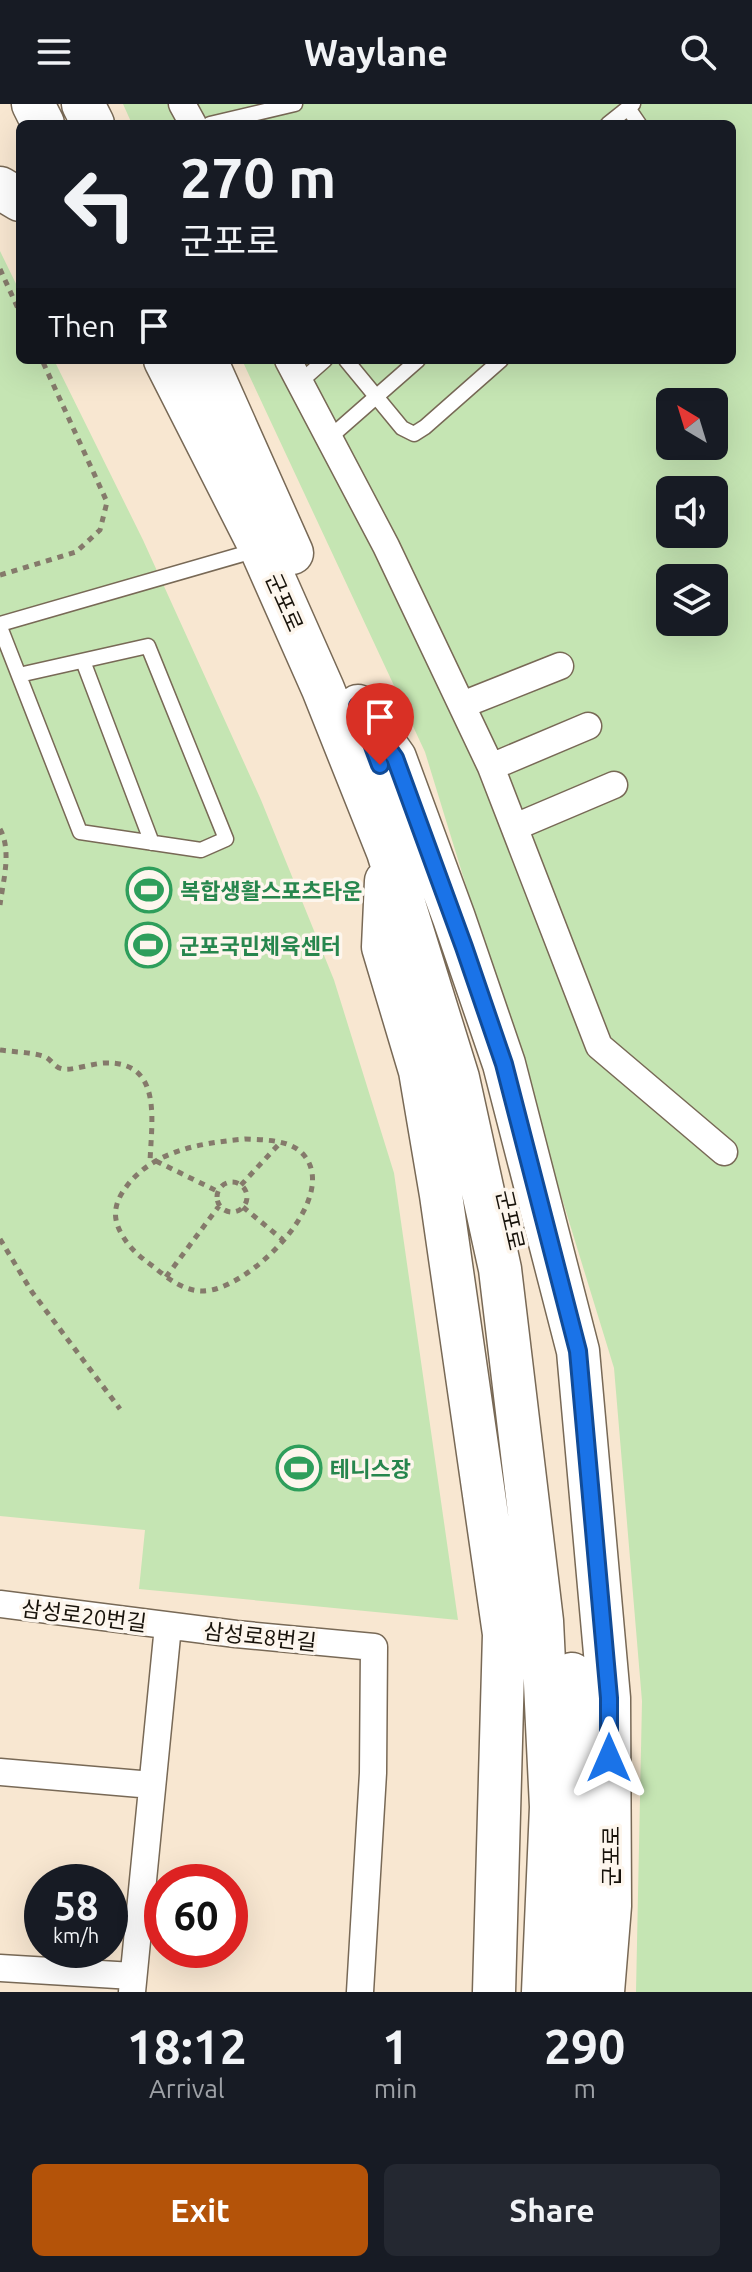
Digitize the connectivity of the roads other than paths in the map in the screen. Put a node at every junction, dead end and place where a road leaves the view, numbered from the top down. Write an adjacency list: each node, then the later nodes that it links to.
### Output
1 (295, 104): 3 (lane)
2 (630, 106): 4 (lane)
3 (227, 120)
4 (613, 120)
5 (167, 364): 16 (main road, 군포로)
6 (184, 364): 15 (main road)
7 (208, 364): 15 (main road, 군포로)
8 (315, 364): 12 (lane)
9 (349, 364): 13 (lane)
10 (413, 364): 13 (lane)
11 (496, 364): 13 (lane)
12 (294, 372): 14 (street)
13 (375, 396): 14 (lane)
14 (328, 439): 21 (street)
15 (256, 468): 22 (main road, 군포로)
16 (261, 549): 17 (lane); 28 (main road, 군포로)
17 (0, 626): 20 (lane)
18 (83, 661): 20 (lane); 27 (lane); 27 (lane)
19 (560, 666): 21 (street)
20 (19, 675): 27 (lane)
21 (462, 705): 24 (street)
22 (358, 706): 39 (main road, 군포로); 40 (main road, 군포로)
23 (588, 726): 24 (street)
24 (491, 767): 26 (street)
25 (614, 785): 26 (street)
26 (515, 827): 29 (street)
27 (152, 843)
28 (388, 852): 37 (main road, 군포로); 38 (main road, 군포로)
29 (724, 1152)
30 (0, 1604): 31 (street, 삼성로20번길)
31 (168, 1626): 33 (street); 36 (street, 삼성로8번길)
32 (0, 1772): 33 (street)
33 (152, 1785): 35 (street)
34 (0, 1968): 35 (street)
35 (132, 1984)
36 (360, 1992)
37 (494, 1992)
38 (543, 1992)
39 (572, 1992)
40 (603, 1992)

